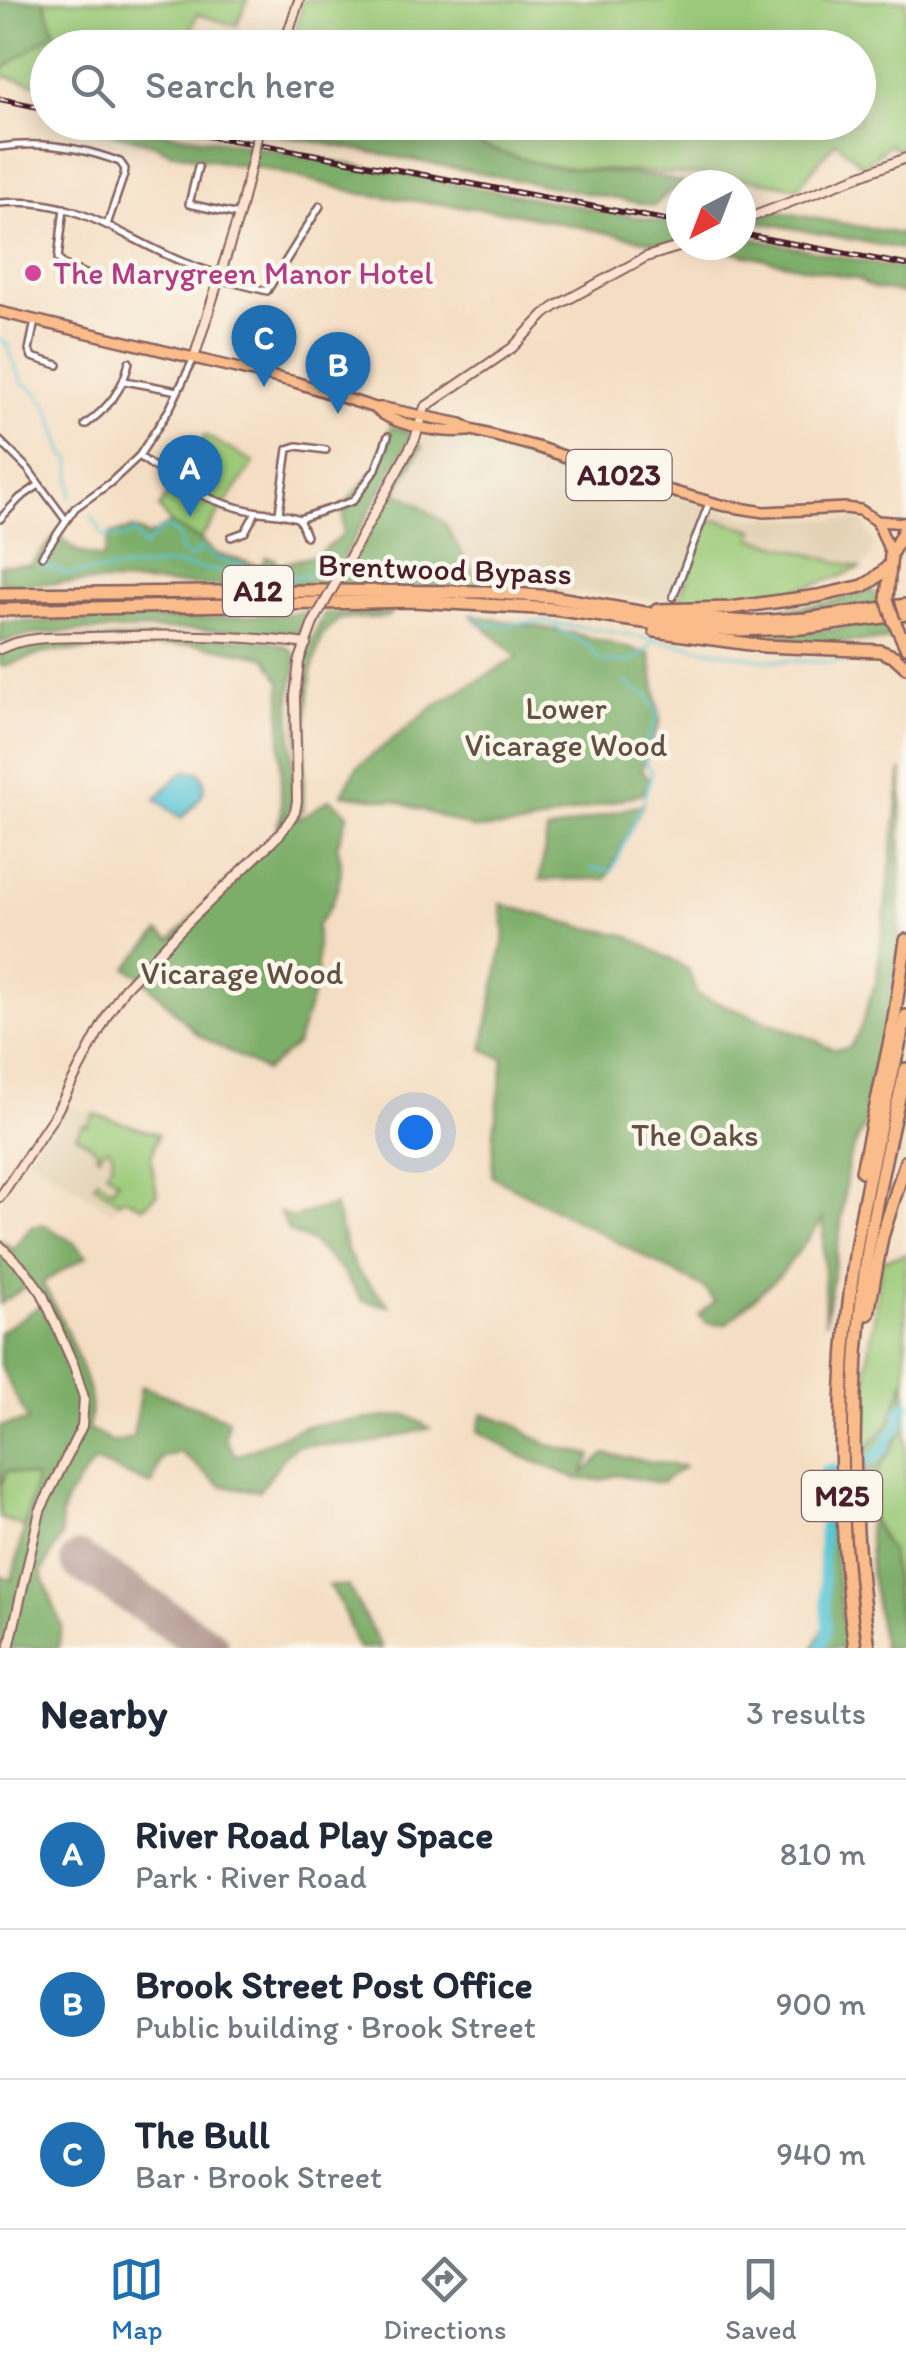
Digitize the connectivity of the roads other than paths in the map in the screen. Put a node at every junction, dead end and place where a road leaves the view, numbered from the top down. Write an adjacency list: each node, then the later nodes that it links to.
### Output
1 (299, 0): 2 (street)
2 (288, 30)
3 (256, 140): 12 (street, bridge)
4 (0, 146): 14 (street)
5 (906, 158): 13 (street)
6 (198, 167): 9 (street)
7 (180, 202): 9 (street)
8 (0, 203): 11 (street)
9 (189, 204): 12 (street)
10 (320, 206): 18 (street)
11 (64, 207): 14 (street); 16 (street)
12 (240, 215): 18 (street)
13 (756, 215)
14 (107, 225): 18 (street)
15 (666, 251): 27 (street)
16 (84, 273): 17 (street); 19 (street)
17 (93, 277)
18 (220, 277): 22 (street)
19 (80, 281)
20 (0, 312): 21 (main road, A1023)
21 (35, 321): 22 (main road, A1023); 24 (street)
22 (194, 358): 26 (street); 27 (main road, A1023)
23 (129, 362): 25 (street)
24 (58, 365)
25 (125, 380): 26 (street); 28 (street)
26 (178, 391): 32 (street)
27 (421, 421): 36 (main road, A1023); 55 (street, bridge)
28 (85, 425)
29 (388, 436): 40 (street)
30 (0, 441): 35 (street)
31 (326, 450): 34 (street)
32 (139, 456): 37 (street); 41 (street)
33 (274, 464): 34 (street)
34 (284, 466): 38 (street)
35 (39, 486): 39 (street); 41 (street)
36 (709, 503): 42 (main road, A1023); 49 (street)
37 (256, 512): 38 (street); 45 (street)
38 (278, 513): 40 (street)
39 (0, 519)
40 (299, 519): 44 (street)
41 (66, 520): 46 (street)
42 (877, 521): 43 (main road, A1023); 47 (main road)
43 (906, 524): 47 (highway)
44 (306, 536)
45 (232, 537)
46 (42, 556)
47 (890, 560): 53 (highway, A12); 58 (highway, bridge)
48 (0, 594): 53 (highway, Brentwood Bypass / A12)
49 (673, 597)
50 (906, 605): 53 (highway, A12)
51 (554, 609): 52 (highway, Brentwood Bypass / A12); 54 (highway, A12); 56 (highway, A12)
52 (0, 610)
53 (647, 613)
54 (906, 614)
55 (306, 644): 57 (street); 65 (street)
56 (832, 648): 58 (highway, A12); 59 (highway)
57 (0, 649)
58 (906, 651)
59 (906, 667)
60 (906, 940): 67 (highway, M25)
61 (906, 966): 63 (highway, M25)
62 (906, 1016): 63 (highway, M25)
63 (900, 1067): 67 (highway, M25)
64 (906, 1162): 67 (highway, M25)
65 (0, 1197)
66 (0, 1246): 68 (street)
67 (852, 1343): 69 (highway, M25); 70 (highway, M25)
68 (9, 1648)
69 (856, 1648)
70 (869, 1648)

